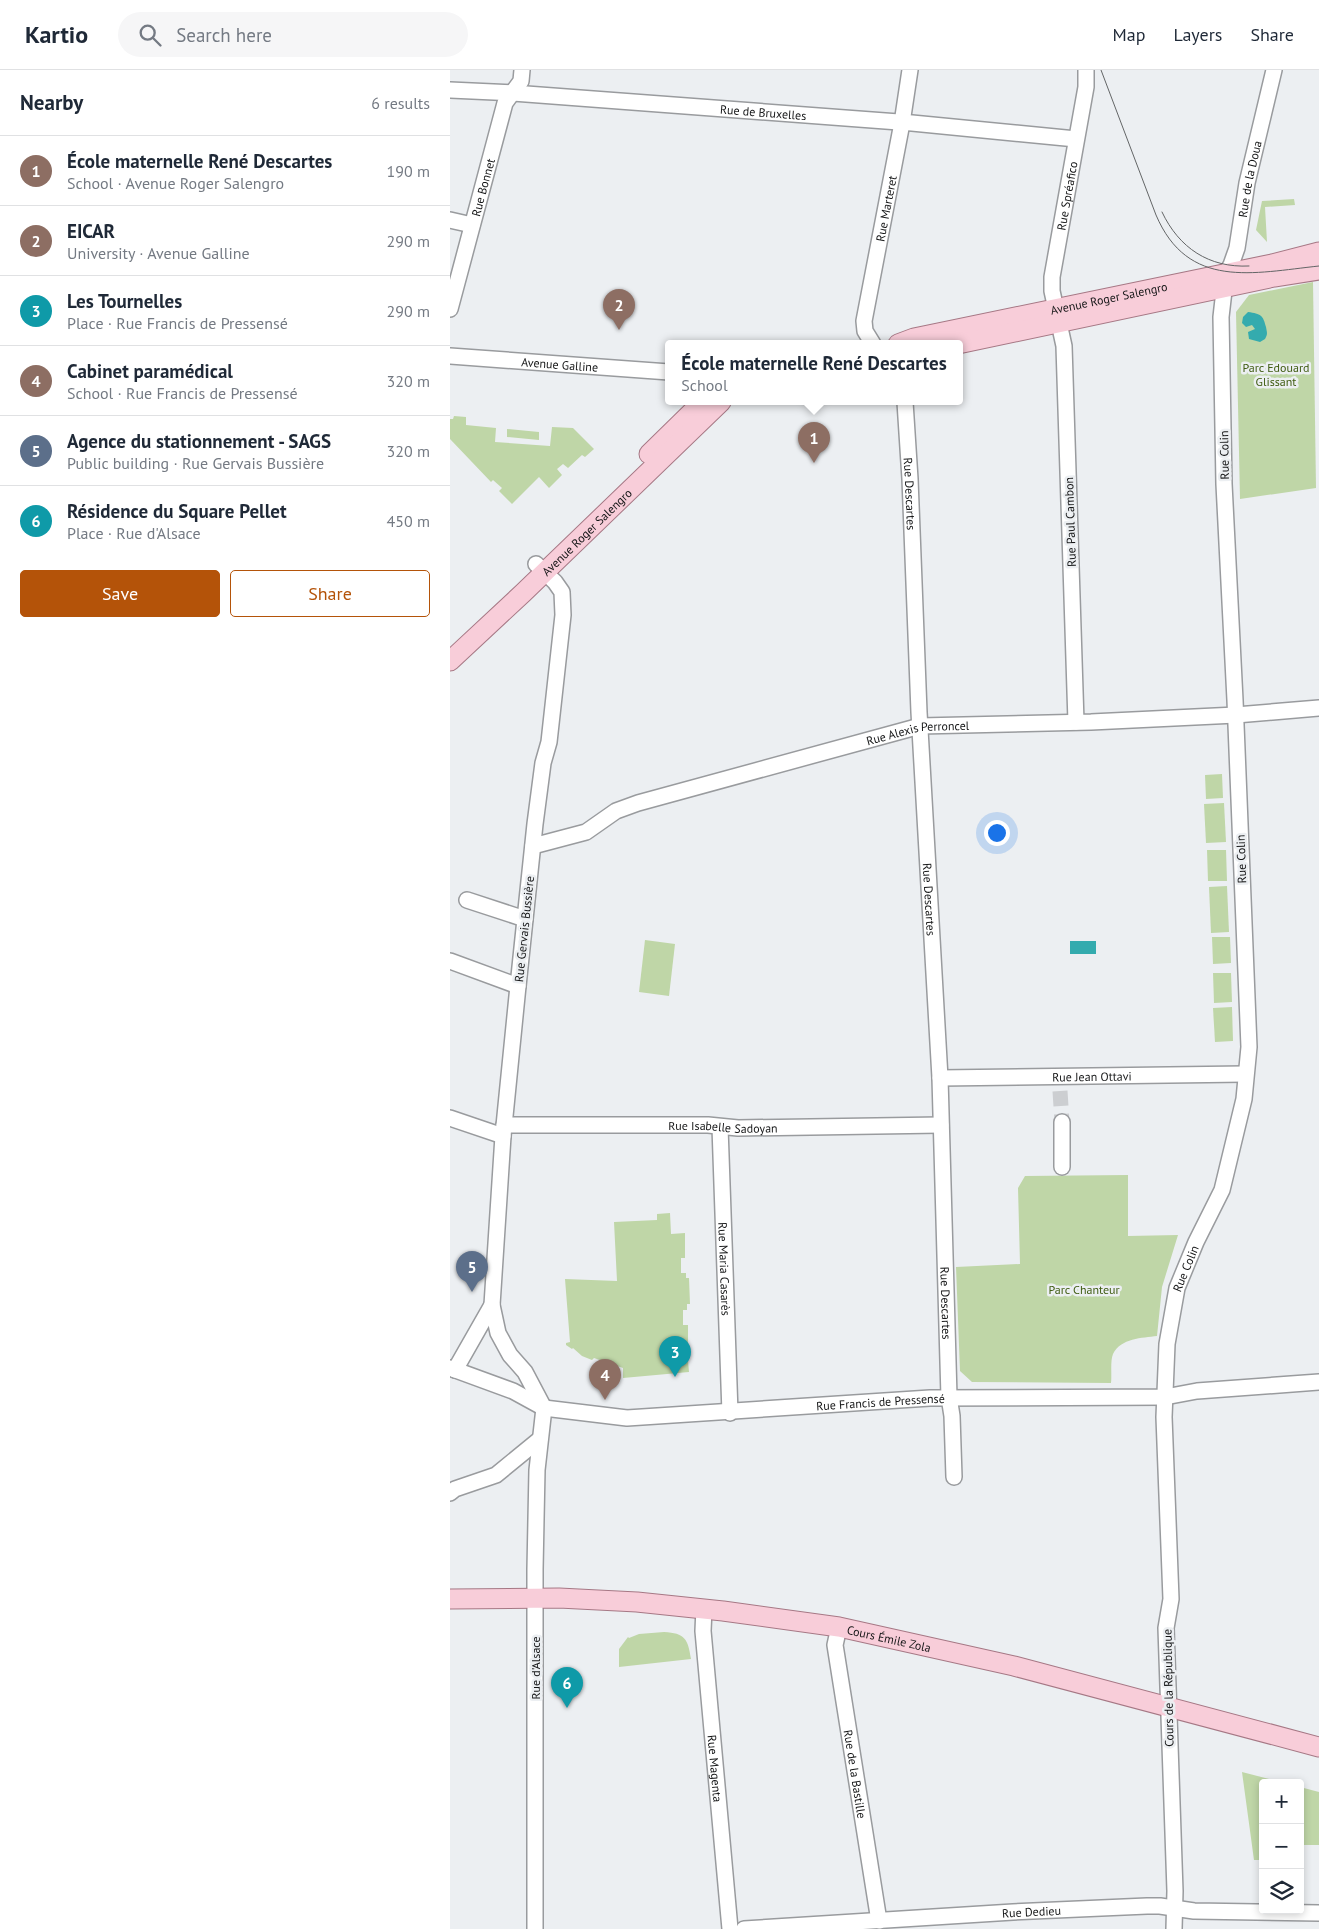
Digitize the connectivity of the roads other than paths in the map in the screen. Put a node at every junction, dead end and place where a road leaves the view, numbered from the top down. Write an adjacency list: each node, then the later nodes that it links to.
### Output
1 (522, 70): 6 (street, Rue Bonnet)
2 (910, 70): 7 (street, Rue Marteret)
3 (1086, 70): 8 (street, Rue Spréafico)
4 (1274, 70): 13 (street, Rue de la Doua)
5 (450, 90): 6 (street, Rue de Bruxelles)
6 (513, 93): 7 (street, Rue de Bruxelles); 10 (street, Rue Bonnet)
7 (902, 123): 8 (street, Rue de Bruxelles); 16 (street, Rue Marteret)
8 (1076, 139): 15 (street, Rue Spréafico)
9 (450, 220): 10 (street)
10 (472, 225): 14 (street, Rue Bonnet)
11 (1319, 252): 13 (main road, Avenue Roger Salengro)
12 (1319, 270): 13 (main road, Avenue Roger Salengro)
13 (1226, 281): 15 (main road, Avenue Roger Salengro); 28 (street, Rue Colin)
14 (450, 309)
15 (1058, 315): 17 (main road, Avenue Roger Salengro); 18 (main road, Avenue Roger Salengro); 29 (street, Rue Paul Cambon)
16 (871, 340)
17 (909, 340)
18 (963, 343)
19 (450, 356): 20 (street, Avenue Galline)
20 (665, 372)
21 (700, 405): 24 (main road, Avenue Roger Salengro)
22 (718, 405): 24 (main road, Avenue Roger Salengro)
23 (905, 405): 30 (street, Rue Descartes)
24 (541, 568): 25 (main road, Avenue Roger Salengro); 26 (main road, Avenue Roger Salengro); 31 (street, Rue Gervais Bussière)
25 (450, 645)
26 (450, 661)
27 (1319, 708): 28 (street, Rue Alexis Perroncel)
28 (1236, 715): 29 (street, Rue Alexis Perroncel); 36 (street, Rue Colin)
29 (1076, 722): 30 (street, Rue Alexis Perroncel)
30 (920, 726): 31 (street, Rue Alexis Perroncel); 37 (street, Rue Descartes)
31 (533, 846): 33 (street, Rue Gervais Bussière)
32 (467, 900): 33 (street)
33 (525, 919): 35 (street, Rue Gervais Bussière)
34 (450, 961): 35 (street)
35 (518, 986): 42 (street, Rue Gervais Bussière)
36 (1245, 1074): 37 (street, Rue Jean Ottavi); 48 (street, Rue Colin)
37 (940, 1078): 40 (street, Rue Descartes)
38 (450, 1118): 42 (street, Rue Isabelle Sadoyan)
39 (1062, 1122): 43 (street)
40 (941, 1125): 41 (street, Rue Isabelle Sadoyan); 47 (street, Rue Descartes)
41 (720, 1126): 42 (street, Rue Isabelle Sadoyan); 50 (street, Rue Maria Casarès)
42 (504, 1130): 44 (street, Rue Gervais Bussière)
43 (1062, 1167)
44 (492, 1305): 45 (street, Rue Gervais Bussière); 49 (street, Rue Gervais Bussière)
45 (452, 1369): 49 (street, Rue Francis de Pressensé)
46 (1319, 1382): 48 (street, Rue Francis de Pressensé)
47 (949, 1397): 48 (street, Rue Francis de Pressensé); 50 (street, Rue Francis de Pressensé); 53 (street, Rue Descartes)
48 (1165, 1397): 51 (street, Rue Colin)
49 (544, 1408): 50 (street, Rue Francis de Pressensé); 52 (street, Rue d'Alsace)
50 (730, 1413)
51 (1164, 1417): 59 (street, Cours de la République)
52 (540, 1438): 54 (street); 56 (street, Rue d'Alsace)
53 (954, 1477)
54 (450, 1493)
55 (450, 1598): 56 (main road, Cours Émile Zola)
56 (535, 1598): 57 (main road, Cours Émile Zola); 66 (street, Rue d'Alsace)
57 (704, 1608): 58 (main road, Cours Émile Zola); 67 (street, Rue Magenta)
58 (839, 1627): 59 (main road, Cours Émile Zola); 64 (street, Rue de la Bastille)
59 (1170, 1707): 60 (main road, Cours Émile Zola); 61 (street, Cours de la République)
60 (1319, 1747)
61 (1175, 1909): 62 (street, Rue Dedieu); 63 (street, Rue Dedieu); 70 (street, Cours de la République)
62 (1319, 1913)
63 (990, 1914): 64 (street, Rue Dedieu); 69 (street)
64 (879, 1920): 65 (street, Rue Dedieu)
65 (846, 1926): 68 (street, Rue Dedieu)
66 (535, 1929)
67 (730, 1929)
68 (744, 1929)
69 (991, 1929)
70 (1174, 1929)

